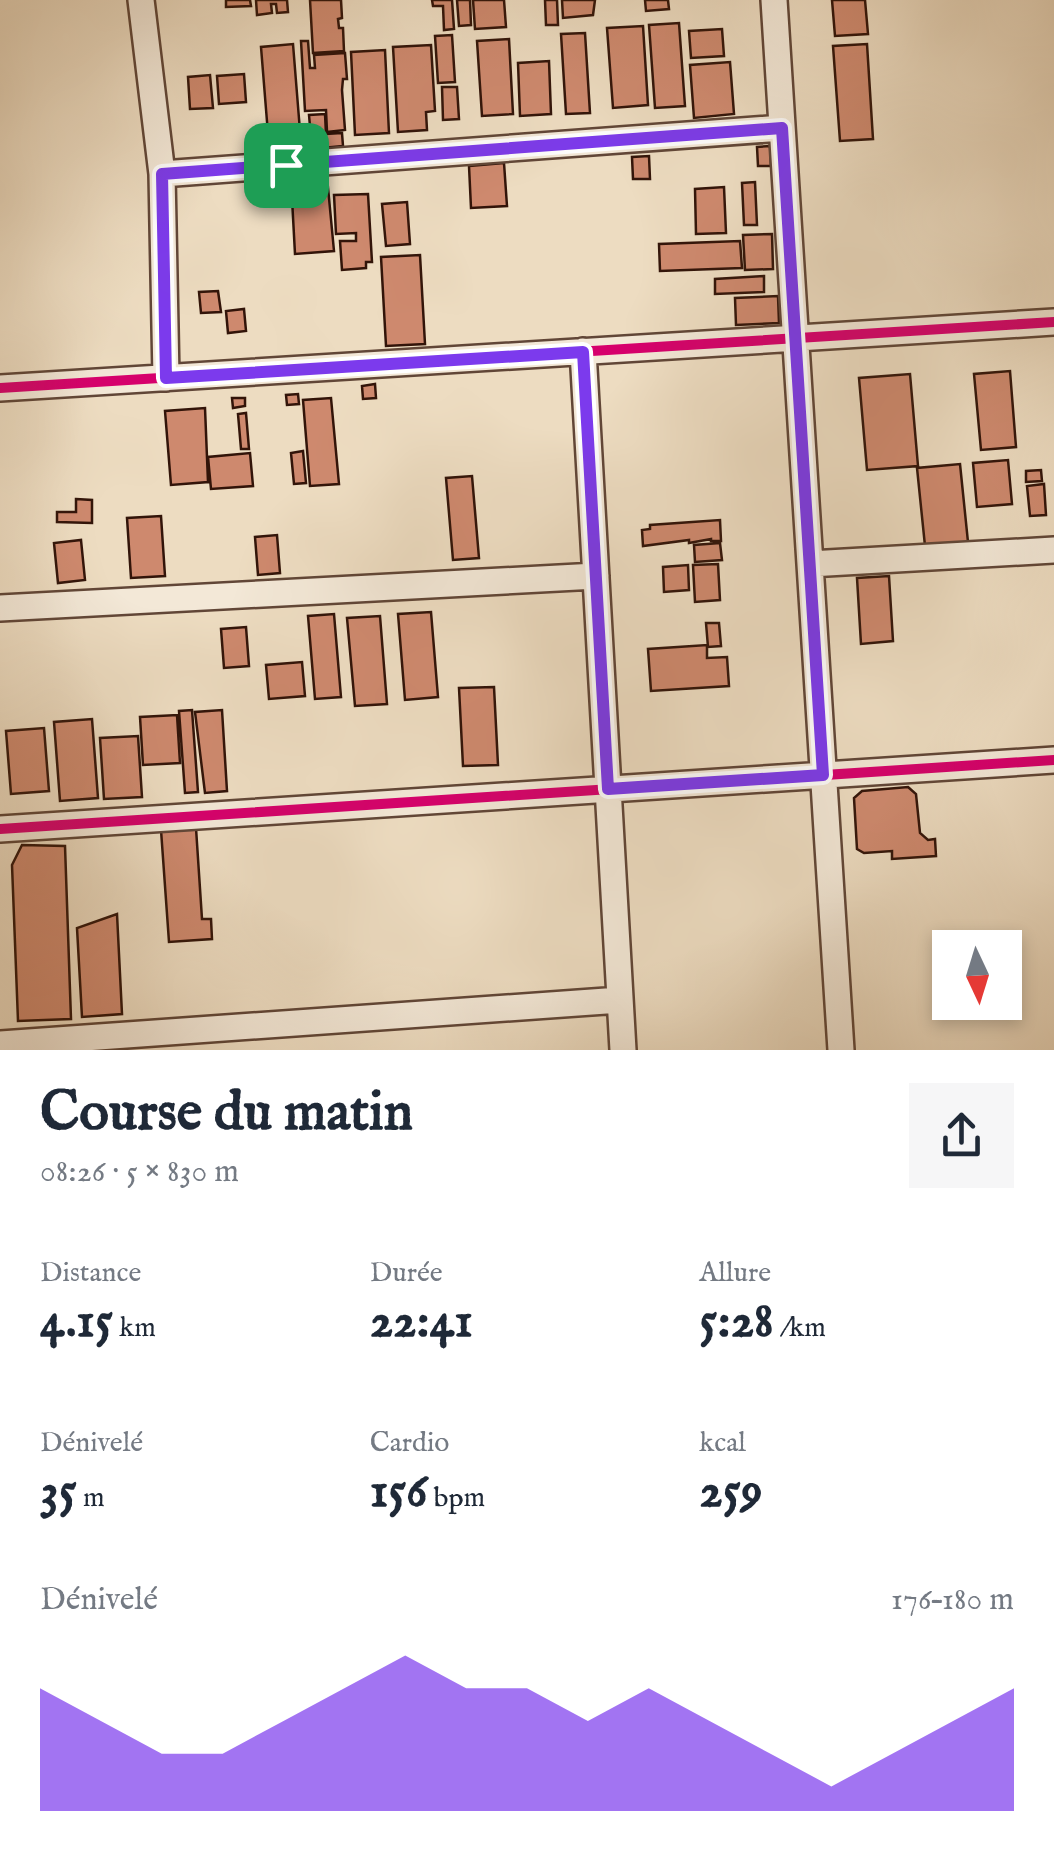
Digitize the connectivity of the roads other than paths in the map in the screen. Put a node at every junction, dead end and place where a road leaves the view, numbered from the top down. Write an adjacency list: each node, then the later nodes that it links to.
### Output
1 (140, 0): 4 (street)
2 (774, 0): 3 (street)
3 (782, 128): 4 (street); 6 (street)
4 (162, 174): 8 (street)
5 (1054, 322): 6 (street)
6 (796, 338): 7 (street); 11 (street)
7 (583, 352): 8 (street); 12 (street)
8 (166, 378): 9 (street)
9 (0, 388)
10 (1054, 550): 11 (street)
11 (810, 564): 15 (street)
12 (596, 576): 13 (street); 16 (street)
13 (0, 608)
14 (1054, 760): 15 (street)
15 (823, 775): 16 (street); 21 (street)
16 (608, 789): 17 (street); 18 (street)
17 (0, 829)
18 (620, 1000): 19 (street); 20 (street)
19 (0, 1044)
20 (623, 1050)
21 (841, 1050)

